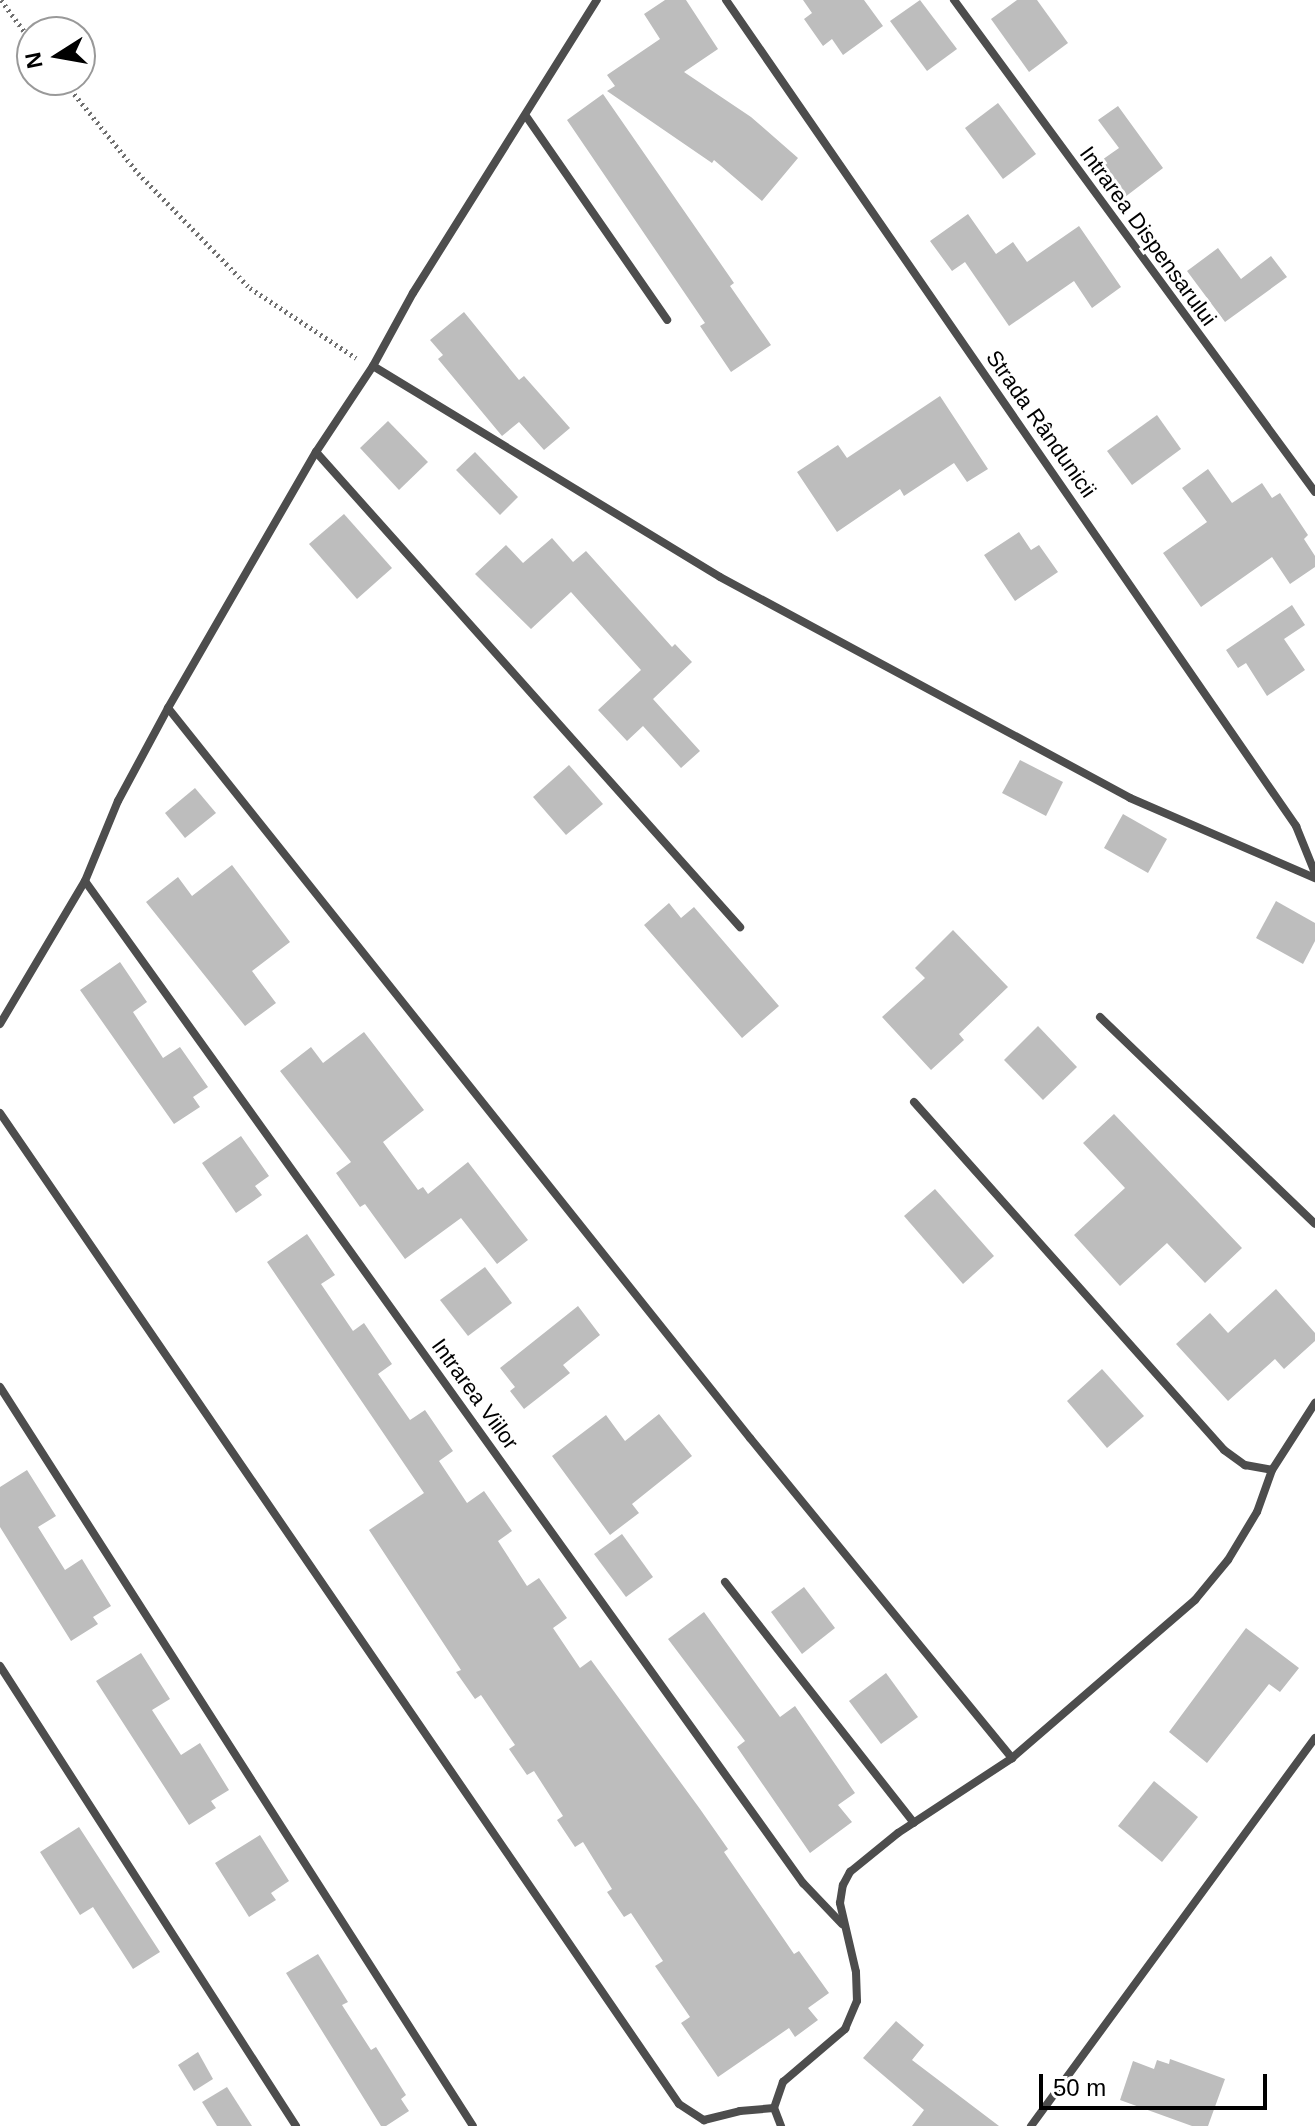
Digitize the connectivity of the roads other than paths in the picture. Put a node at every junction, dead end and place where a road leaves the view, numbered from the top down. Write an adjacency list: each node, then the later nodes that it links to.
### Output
1 (597, 0): 4 (street)
2 (726, 0): 10 (street, Strada Rândunicii)
3 (954, 0): 8 (street, Intrarea Dispensarului)
4 (526, 116): 5 (street); 6 (street)
5 (667, 320)
6 (373, 366): 7 (street); 10 (street)
7 (316, 452): 9 (street); 12 (street)
8 (1315, 492)
9 (168, 708): 11 (street); 24 (street)
10 (1315, 876)
11 (85, 881): 14 (street); 26 (street, Intrarea Viilor)
12 (740, 927)
13 (1100, 1017): 17 (street)
14 (0, 1024)
15 (914, 1102): 20 (street)
16 (0, 1113): 27 (street)
17 (1315, 1224)
18 (0, 1387): 29 (street)
19 (1315, 1403): 20 (street)
20 (1272, 1470): 24 (street)
21 (725, 1582): 25 (street)
22 (0, 1666): 28 (street)
23 (1315, 1738): 31 (street)
24 (1012, 1758): 25 (street)
25 (914, 1823): 26 (street)
26 (842, 1924): 27 (street)
27 (774, 2108): 30 (street)
28 (296, 2126)
29 (473, 2126)
30 (781, 2126)
31 (1031, 2126)

